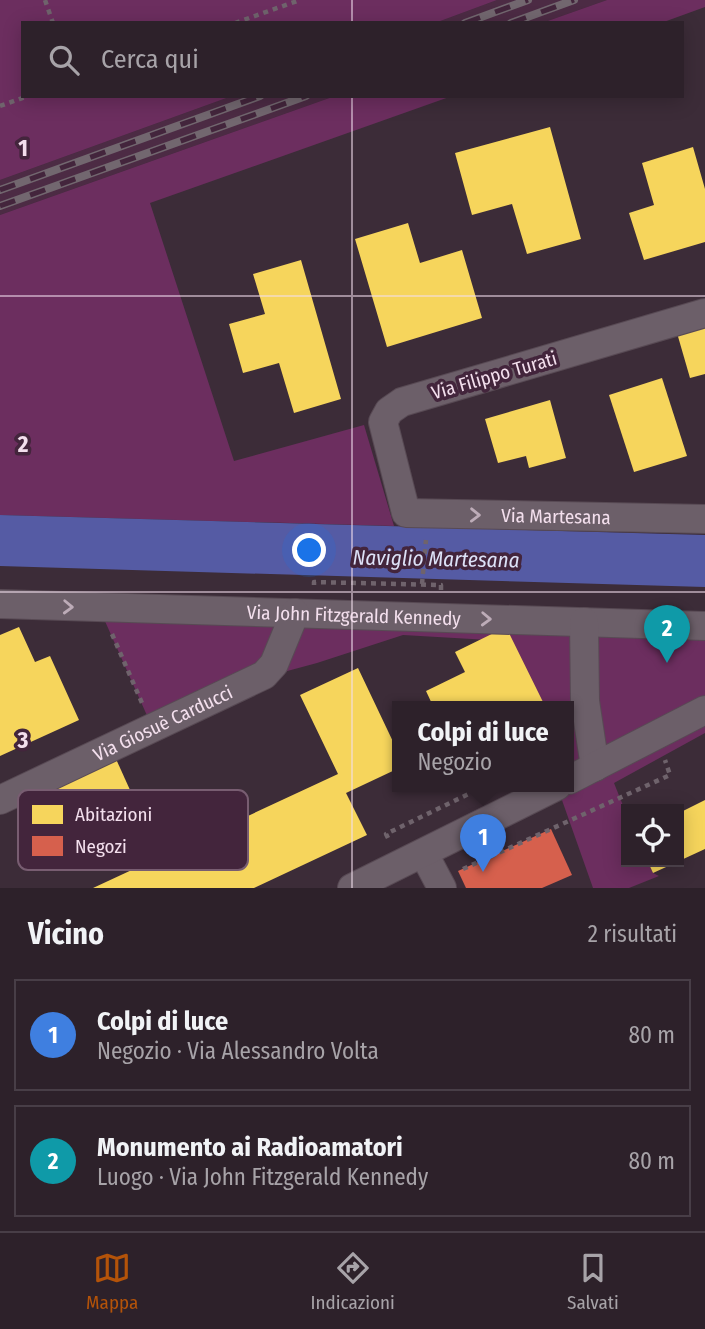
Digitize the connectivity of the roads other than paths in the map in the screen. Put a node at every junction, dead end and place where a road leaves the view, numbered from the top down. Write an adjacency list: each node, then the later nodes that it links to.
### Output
1 (705, 313): 2 (street, Via Filippo Turati)
2 (406, 513): 3 (street, Via Martesana, one-way to 3)
3 (705, 519)
4 (0, 604): 5 (street, Via John Fitzgerald Kennedy, one-way to 5)
5 (295, 613): 6 (street, Via John Fitzgerald Kennedy, one-way to 6); 11 (street, Via Giosuè Carducci)
6 (584, 622): 7 (street, Via John Fitzgerald Kennedy); 9 (street)
7 (705, 626)
8 (705, 710): 9 (street)
9 (595, 767): 10 (street)
10 (574, 778)
11 (21, 790)
12 (18, 791): 14 (street, Via Giosuè Carducci)
13 (545, 792): 15 (street)
14 (0, 800)
15 (424, 854): 16 (street); 17 (street)
16 (352, 888)
17 (442, 888)

